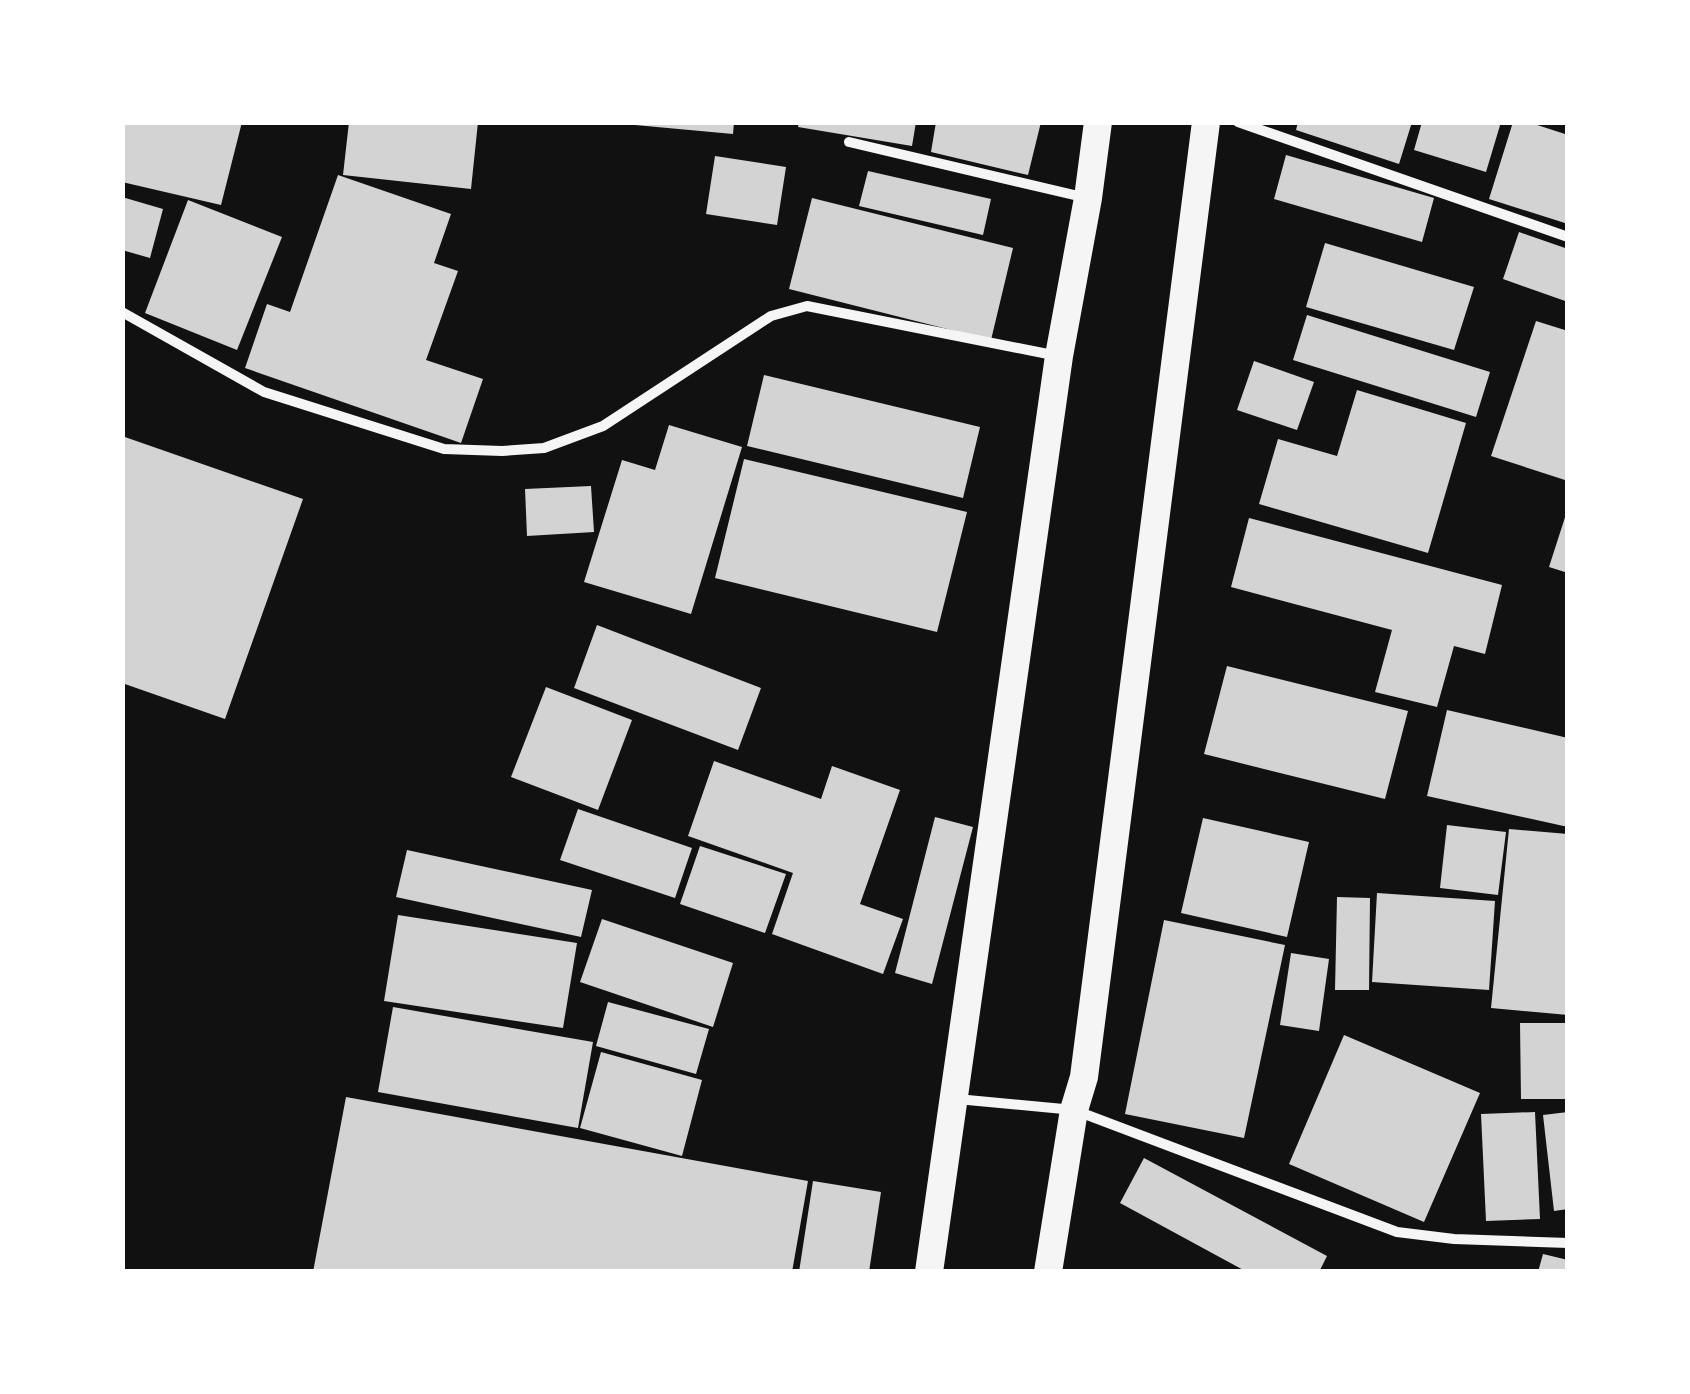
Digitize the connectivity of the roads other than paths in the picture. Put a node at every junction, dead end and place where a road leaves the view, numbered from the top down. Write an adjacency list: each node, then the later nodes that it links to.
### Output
1 (1098, 122): 5 (highway)
2 (1206, 122): 10 (highway)
3 (1238, 122): 6 (street)
4 (849, 142): 5 (street)
5 (1088, 198): 8 (highway)
6 (1568, 237)
7 (122, 312): 8 (street)
8 (1059, 356): 9 (highway)
9 (954, 1098): 10 (street); 12 (highway)
10 (1074, 1110): 11 (street); 13 (highway)
11 (1568, 1243)
12 (929, 1272)
13 (1048, 1272)

